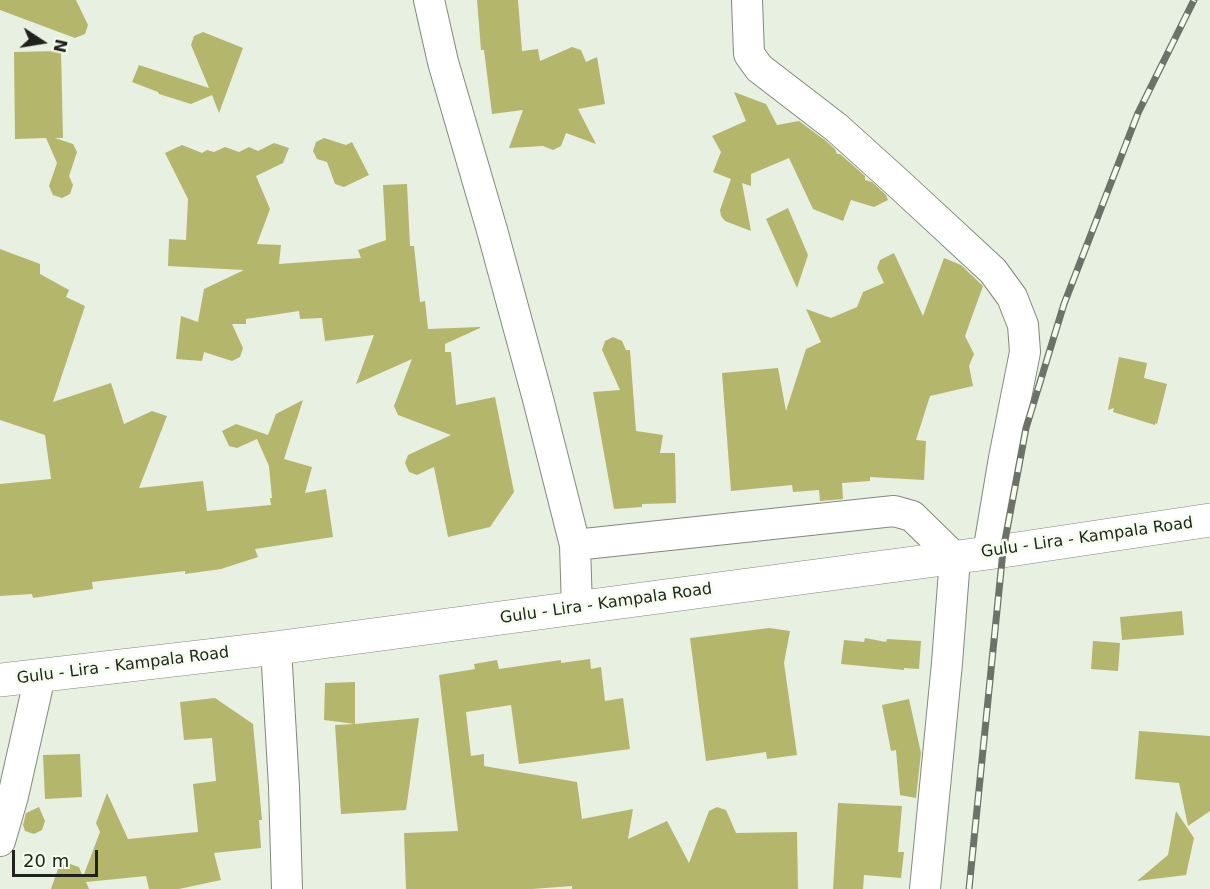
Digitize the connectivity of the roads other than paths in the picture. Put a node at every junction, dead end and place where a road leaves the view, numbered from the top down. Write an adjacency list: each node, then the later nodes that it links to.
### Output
1 (429, 0): 4 (street)
2 (747, 0): 5 (street)
3 (1210, 520): 5 (main road, Gulu - Lira - Kampala Road)
4 (574, 544): 6 (street); 7 (street)
5 (988, 554): 6 (main road, Gulu - Lira - Kampala Road)
6 (955, 558): 7 (main road, Gulu - Lira - Kampala Road); 13 (street)
7 (577, 608): 8 (main road, Gulu - Lira - Kampala Road)
8 (276, 648): 9 (main road, Gulu - Lira - Kampala Road); 12 (street)
9 (40, 676): 10 (main road, Gulu - Lira - Kampala Road); 11 (street)
10 (0, 680)
11 (0, 841)
12 (287, 889)
13 (925, 889)

